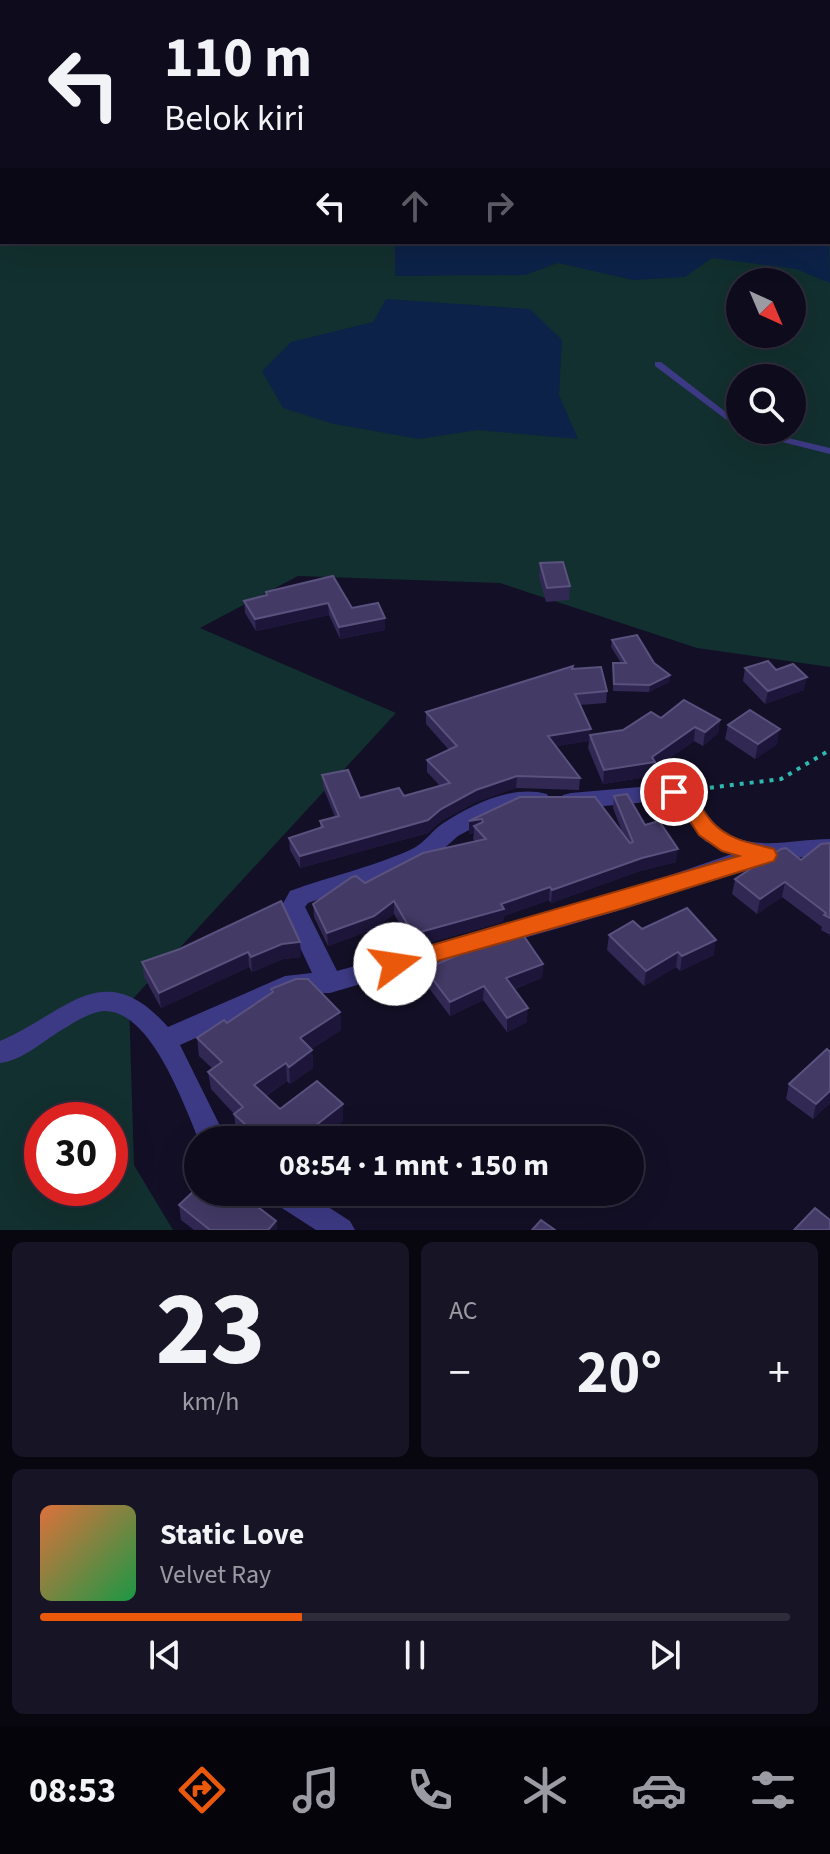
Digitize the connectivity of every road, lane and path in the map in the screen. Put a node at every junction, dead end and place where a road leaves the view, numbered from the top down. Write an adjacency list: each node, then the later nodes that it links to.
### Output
1 (658, 364): 2 (lane)
2 (726, 417)
3 (802, 444): 4 (lane)
4 (830, 451)
5 (830, 750): 6 (path)
6 (674, 792): 8 (street); 9 (street)
7 (830, 847): 8 (street)
8 (766, 855): 9 (street)
9 (330, 983): 10 (street)
10 (165, 1040): 11 (street); 12 (street)
11 (0, 1052)
12 (206, 1126)
13 (303, 1206): 14 (street)
14 (340, 1230)

